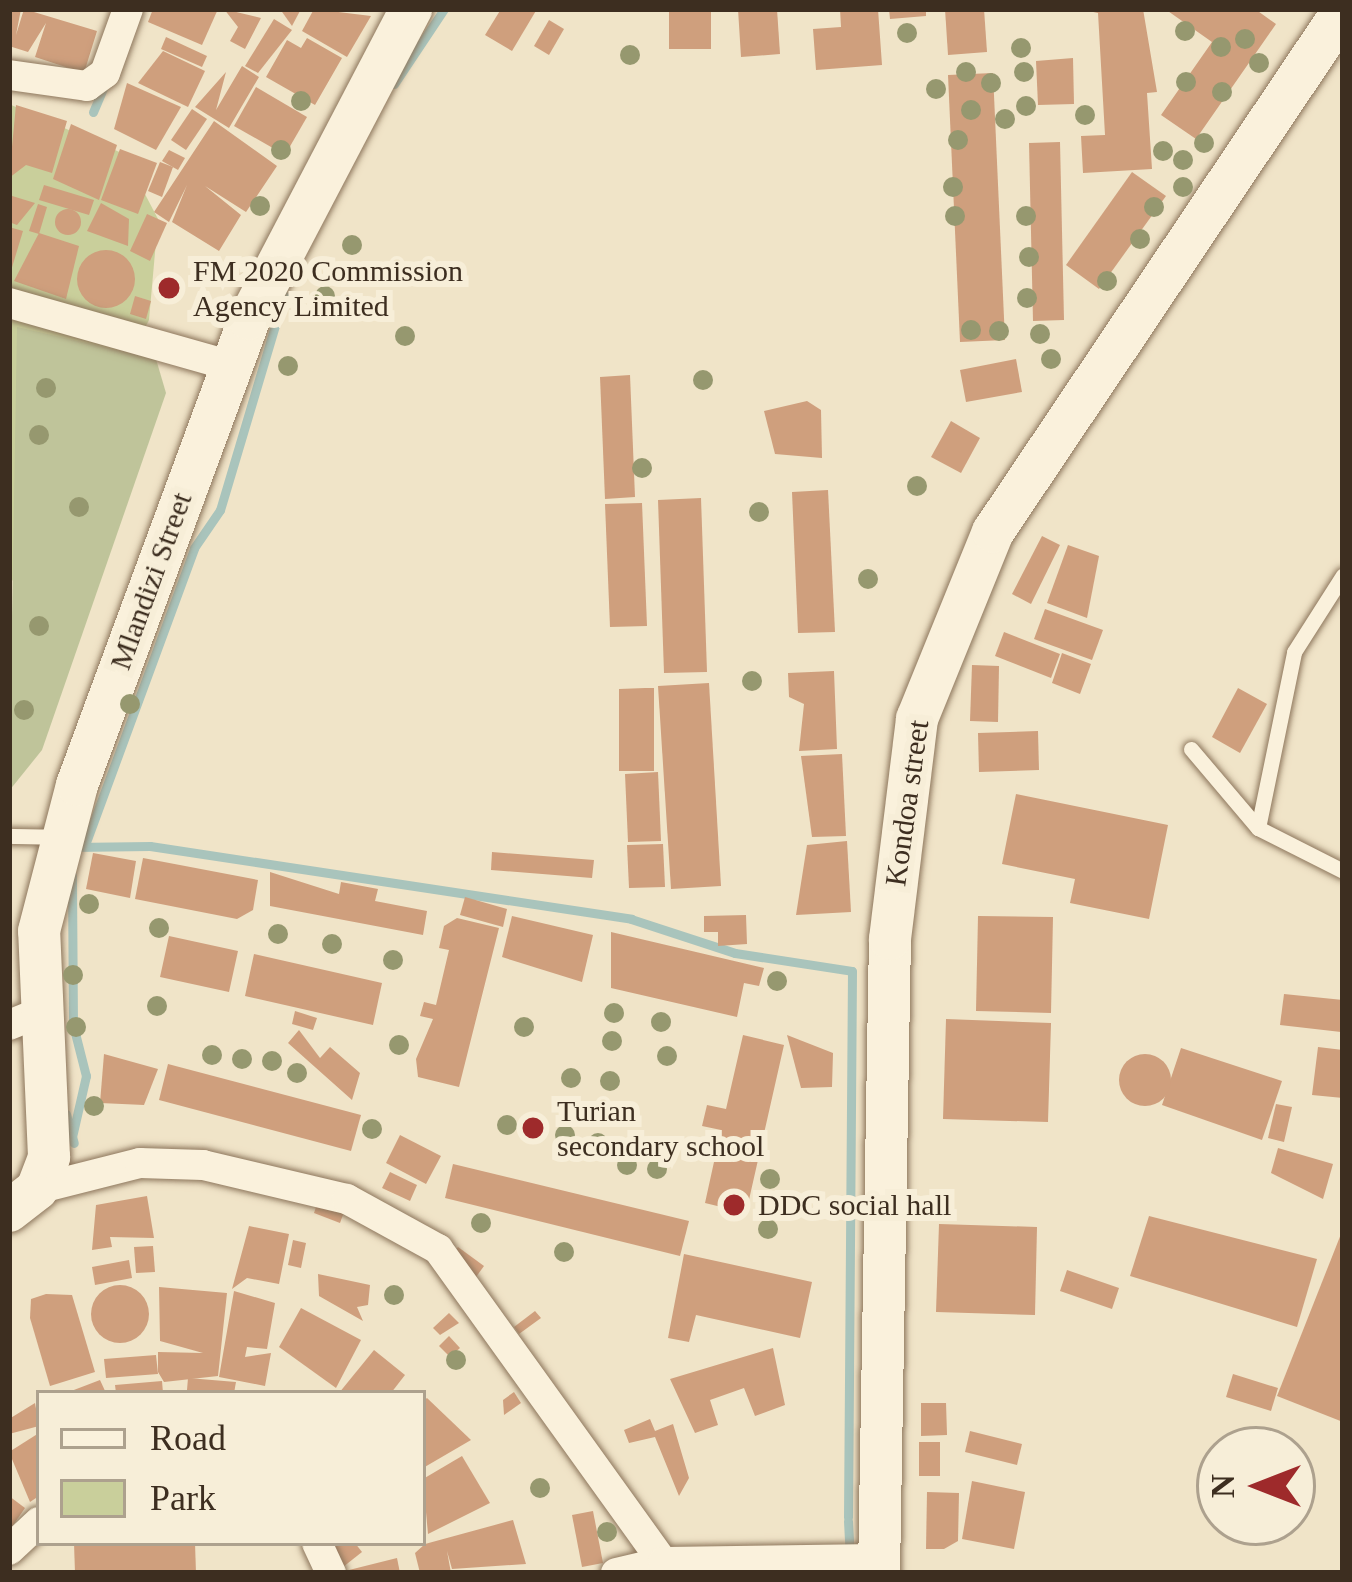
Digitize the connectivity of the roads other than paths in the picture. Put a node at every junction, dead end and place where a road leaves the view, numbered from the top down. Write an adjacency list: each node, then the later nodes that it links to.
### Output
1 (128, 9): 4 (street)
2 (412, 9): 6 (street, Mlandizi Street)
3 (1343, 10): 19 (street, Kondoa street)
4 (9, 75)
5 (9, 303): 6 (street)
6 (231, 366): 11 (street, Mlandizi Street)
7 (1343, 575): 9 (lane)
8 (1191, 749): 9 (lane)
9 (1258, 828): 12 (lane)
10 (9, 836): 11 (lane)
11 (60, 837): 13 (street, Mlandizi Street)
12 (1343, 871)
13 (24, 1019): 14 (street, Mlandizi Street)
14 (23, 1200): 18 (street)
15 (36, 1525): 17 (street)
16 (318, 1546): 20 (street)
17 (9, 1550)
18 (663, 1562): 19 (street); 21 (street)
19 (879, 1566)
20 (332, 1573)
21 (616, 1573)

